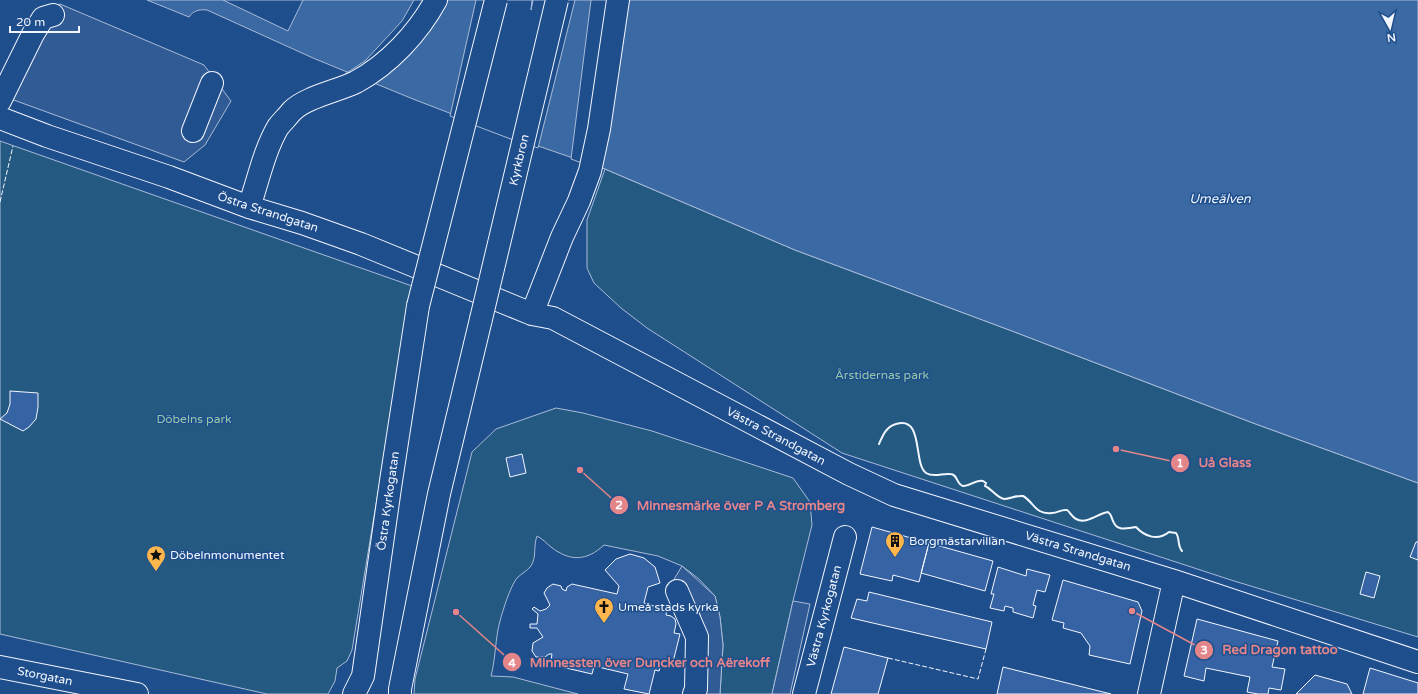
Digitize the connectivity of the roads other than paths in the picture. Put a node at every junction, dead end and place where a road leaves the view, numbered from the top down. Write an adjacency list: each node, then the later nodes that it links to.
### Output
1 (436, 0): 10 (street)
2 (496, 0): 18 (street, Östra Kyrkogatan, bridge)
3 (557, 0): 19 (street, Kyrkbron, bridge)
4 (618, 0): 11 (street)
5 (53, 16): 7 (street)
6 (212, 83): 9 (street)
7 (0, 101)
8 (0, 118): 10 (street, Östra Strandgatan)
9 (193, 131)
10 (249, 207): 11 (street, Östra Strandgatan)
11 (532, 314): 13 (street, Västra Strandgatan)
12 (845, 537): 21 (street, Västra Kyrkogatan)
13 (1174, 580): 15 (street, Västra Strandgatan); 22 (street)
14 (677, 591): 20 (street)
15 (1418, 662)
16 (0, 666): 17 (street, Storgatan)
17 (137, 694)
18 (354, 694)
19 (400, 694)
20 (694, 694)
21 (804, 694)
22 (1149, 694)

